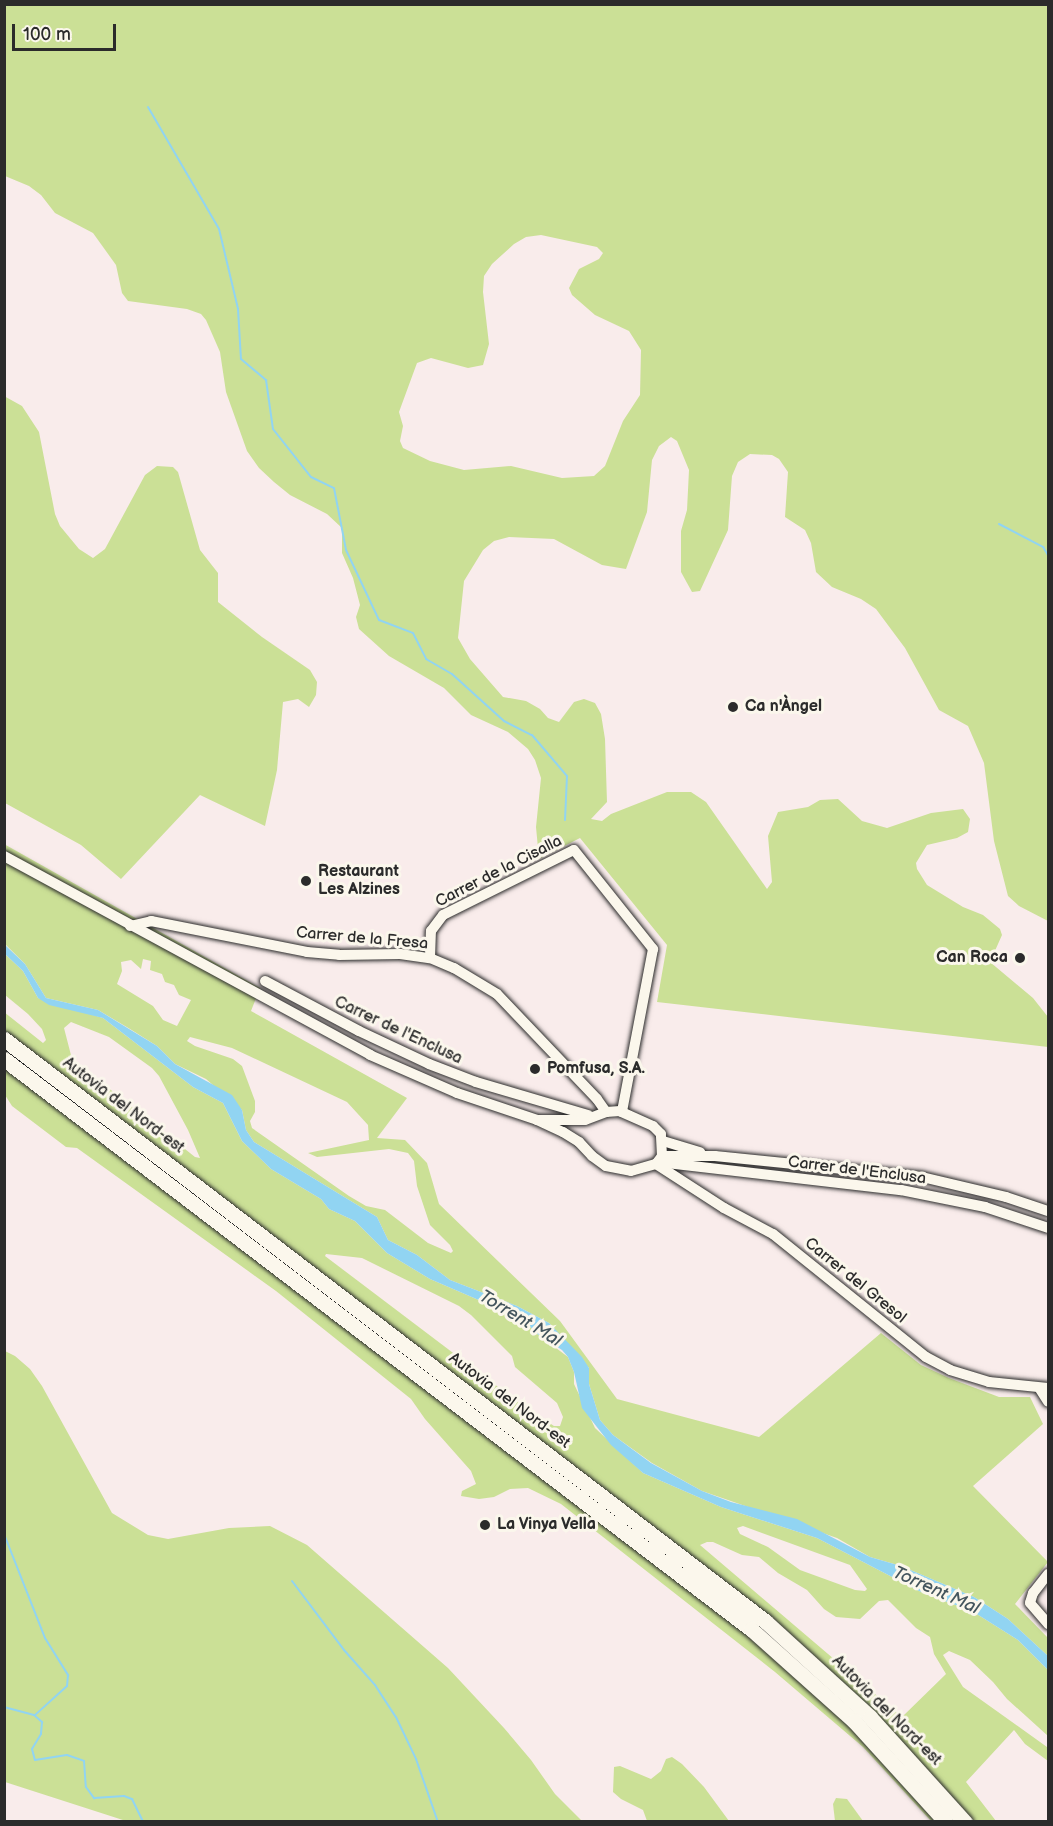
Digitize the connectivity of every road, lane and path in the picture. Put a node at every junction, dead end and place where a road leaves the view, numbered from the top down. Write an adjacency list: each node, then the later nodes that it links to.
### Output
1 (4, 856): 2 (street)
2 (130, 926): 3 (street, Carrer de la Fresa); 10 (street)
3 (430, 958): 7 (street, Carrer de la Fresa); 8 (street, Carrer de la Cisalla)
4 (265, 981): 9 (street, Carrer de l'Enclusa)
5 (4, 1039): 22 (highway, Autovia del Nord-est)
6 (4, 1059): 21 (highway, Autovia del Nord-est)
7 (606, 1112): 8 (street); 9 (street)
8 (622, 1112): 11 (street)
9 (588, 1118): 10 (street); 12 (street)
10 (537, 1120): 12 (street)
11 (663, 1141): 13 (street); 14 (street)
12 (579, 1142): 14 (street)
13 (715, 1156): 14 (street); 15 (street)
14 (659, 1161): 16 (street, Carrer de l'Enclusa); 17 (street, Carrer del Gresol)
15 (1048, 1211)
16 (1048, 1228)
17 (1044, 1388): 18 (street)
18 (1048, 1402)
19 (1048, 1574): 20 (street)
20 (1048, 1624)
21 (946, 1821)
22 (965, 1821)

